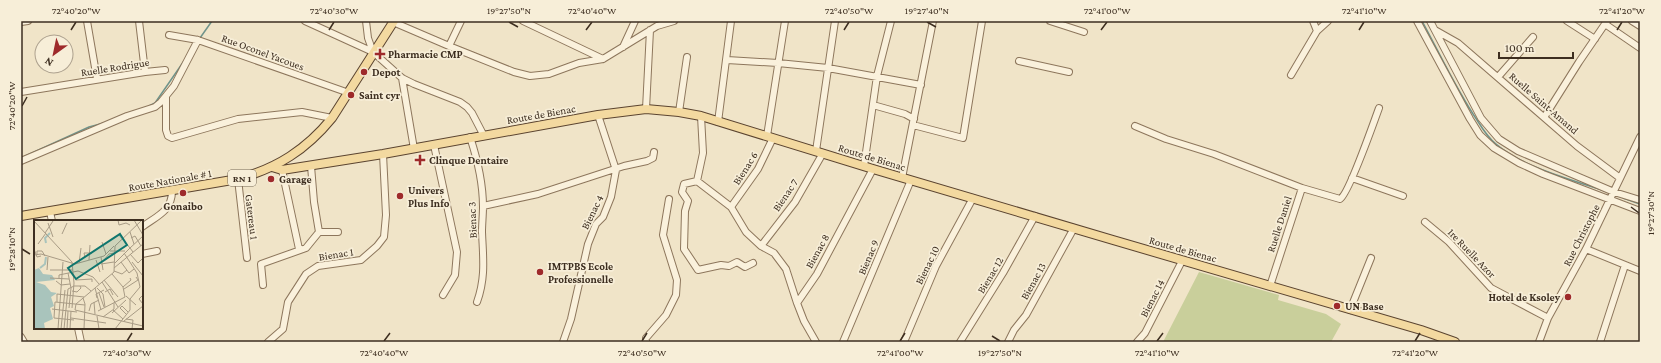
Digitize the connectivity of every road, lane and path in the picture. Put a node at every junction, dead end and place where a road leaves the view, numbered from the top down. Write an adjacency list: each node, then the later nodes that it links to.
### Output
1 (28, 21): 23 (street)
2 (87, 21): 52 (street)
3 (139, 21): 46 (street)
4 (305, 21): 38 (street)
5 (366, 21): 38 (street)
6 (461, 21): 35 (street)
7 (523, 21): 40 (street)
8 (635, 21): 36 (street)
9 (674, 21): 27 (street)
10 (731, 21): 41 (street)
11 (785, 21): 43 (street, Bienac 6)
12 (835, 21): 44 (street)
13 (891, 21): 49 (street)
14 (933, 21): 53 (street)
15 (982, 21): 66 (street)
16 (1050, 21): 30 (street)
17 (1312, 21): 29 (street)
18 (1328, 21): 29 (street)
19 (1417, 21): 96 (street)
20 (1430, 21): 28 (street)
21 (1567, 21): 33 (street)
22 (1632, 21): 26 (street)
23 (21, 22)
24 (393, 22): 35 (street); 38 (main road, Route Nationale # 1 / RN 1)
25 (1606, 23): 33 (street); 37 (street)
26 (1640, 26)
27 (650, 30): 36 (street); 59 (street)
28 (1435, 30): 50 (street, Ruelle Saint-Amand); 92 (street)
29 (1317, 31): 48 (street)
30 (1084, 32)
31 (169, 35): 34 (street, Rue Oconel Yacoues)
32 (1533, 37): 50 (street)
33 (1595, 39): 63 (street)
34 (198, 40): 55 (street, Rue Oconel Yacoues); 56 (street)
35 (449, 46): 40 (street)
36 (622, 48): 40 (street)
37 (1640, 48)
38 (373, 52): 51 (street); 55 (main road, Route Nationale # 1 / RN 1)
39 (687, 56): 60 (street)
40 (603, 59)
41 (727, 60): 43 (street); 65 (street)
42 (1019, 61): 47 (street)
43 (778, 63): 44 (street); 69 (street, Bienac 6)
44 (828, 68): 49 (street); 75 (street)
45 (165, 70): 46 (street, Ruelle Rodrigue)
46 (144, 72): 52 (street, Ruelle Rodrigue)
47 (1070, 72)
48 (1291, 75)
49 (877, 76): 53 (street); 57 (street)
50 (1498, 77): 63 (street, Ruelle Saint-Amand)
51 (402, 78): 68 (street); 73 (street)
52 (97, 79): 54 (street, Ruelle Rodrigue)
53 (921, 85): 66 (street)
54 (21, 92)
55 (349, 93): 64 (main road, Route Nationale # 1 / RN 1)
56 (166, 97): 64 (street); 77 (street)
57 (873, 105): 66 (street); 79 (street)
58 (1379, 108): 85 (street, Ruelle Daniel)
59 (646, 109): 60 (main road, Route de Bienac); 61 (main road, Route de Bienac)
60 (679, 112): 62 (main road, Route de Bienac)
61 (598, 115): 68 (main road, Route de Bienac); 83 (street, Bienac 4)
62 (701, 116): 65 (main road, Route de Bienac); 89 (street)
63 (1545, 116): 86 (street, Ruelle Saint-Amand)
64 (332, 118): 80 (main road, Route Nationale # 1 / RN 1)
65 (718, 122): 69 (main road, Route de Bienac)
66 (913, 122): 84 (street)
67 (1135, 126): 90 (street)
68 (484, 136): 71 (main road, Route de Bienac)
69 (770, 137): 75 (main road, Route de Bienac); 99 (street, Bienac 6)
70 (1640, 137): 86 (street, Rue Christophe)
71 (470, 138): 72 (main road, Route de Bienac); 98 (street, Bienac 3)
72 (434, 145): 73 (main road, Route de Bienac); 123 (street)
73 (414, 149): 76 (main road, Route de Bienac)
74 (654, 152): 83 (street)
75 (820, 152): 79 (main road, Route de Bienac); 110 (street, Bienac 7)
76 (383, 154): 78 (main road, Route de Bienac); 134 (street, Bienac 1)
77 (21, 161)
78 (311, 166): 82 (main road, Route de Bienac); 108 (street)
79 (864, 166): 81 (main road, Route de Bienac)
80 (272, 167): 82 (main road, Route de Bienac); 87 (main road, Route Nationale # 1 / RN 1)
81 (873, 169): 84 (main road, Route de Bienac); 125 (street, Bienac 8)
82 (282, 170): 111 (street)
83 (616, 170): 98 (street); 135 (street, Bienac 4)
84 (902, 178): 88 (main road, Route de Bienac)
85 (1352, 178): 90 (street, Ruelle Daniel); 93 (street)
86 (1620, 178): 92 (street, Rue Christophe)
87 (238, 179): 91 (main road, Route Nationale # 1 / RN 1); 115 (street, Gatereau 1)
88 (911, 180): 94 (main road, Route de Bienac); 138 (street, Bienac 9)
89 (697, 181): 99 (street); 118 (street)
90 (1302, 188): 122 (street, Ruelle Daniel)
91 (172, 191): 101 (main road, Route Nationale # 1 / RN 1); 106 (street)
92 (1614, 192): 96 (street, Rue Christophe); 97 (street)
93 (1403, 196)
94 (973, 198): 103 (main road, Route de Bienac); 130 (street, Bienac 10)
95 (669, 199): 136 (street)
96 (1611, 200): 100 (street); 112 (street, Rue Christophe)
97 (1640, 200)
98 (483, 206): 124 (street, Bienac 3)
99 (731, 207): 110 (street)
100 (1640, 210)
101 (50, 212): 102 (main road, Route Nationale # 1 / RN 1); 104 (street)
102 (21, 216)
103 (1034, 216): 107 (main road, Route de Bienac); 140 (street, Bienac 12)
104 (52, 220)
105 (1425, 222): 127 (street, 1re Ruelle Azor)
106 (143, 226)
107 (1074, 228): 117 (main road, Route de Bienac); 141 (street, Bienac 13)
108 (319, 232): 109 (street); 111 (street)
109 (338, 232)
110 (761, 246): 125 (street)
111 (299, 249): 121 (street)
112 (1586, 249): 119 (street); 127 (street, Rue Christophe)
113 (157, 251): 114 (street)
114 (143, 254)
115 (247, 258)
116 (1371, 258): 126 (street)
117 (1182, 260): 122 (main road, Route de Bienac); 142 (street, Bienac 14)
118 (753, 262)
119 (1625, 266): 120 (street); 131 (street)
120 (1640, 271)
121 (263, 285)
122 (1270, 286): 126 (main road, Route de Bienac)
123 (443, 295)
124 (477, 302)
125 (797, 302): 137 (street)
126 (1350, 310): 143 (main road, Route de Bienac)
127 (1548, 318): 144 (street, Rue Christophe)
128 (78, 329): 133 (street)
129 (21, 337): 132 (street)
130 (905, 340): 139 (street)
131 (1602, 341)
132 (24, 342)
133 (80, 342)
134 (268, 342)
135 (563, 342)
136 (646, 342)
137 (816, 342)
138 (843, 342)
139 (912, 342)
140 (960, 342)
141 (1008, 342)
142 (1137, 342)
143 (1455, 342)
144 (1540, 342)

